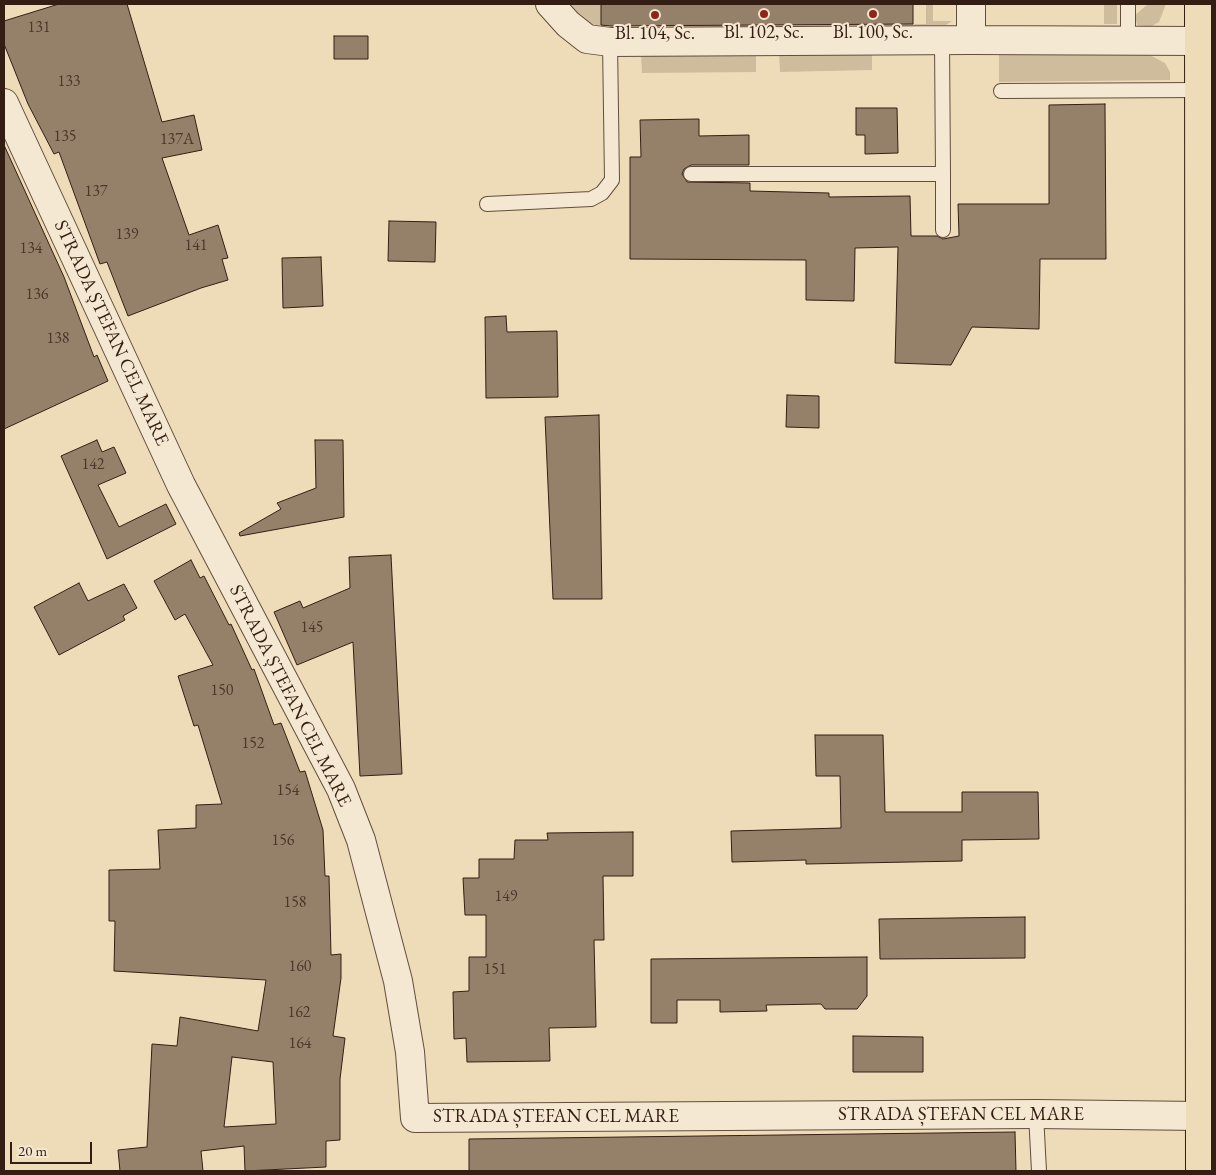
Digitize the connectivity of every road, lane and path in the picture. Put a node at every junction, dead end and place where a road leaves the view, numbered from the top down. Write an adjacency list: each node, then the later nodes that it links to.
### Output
1 (550, 4): 9 (street)
2 (971, 4): 6 (street)
3 (1128, 4): 7 (lane)
4 (1199, 4): 8 (main road)
5 (942, 40): 6 (street); 9 (street); 14 (lane)
6 (971, 40): 7 (street)
7 (1128, 41): 8 (street)
8 (1198, 41): 11 (main road)
9 (610, 42): 15 (lane)
10 (1001, 90): 11 (lane)
11 (1199, 90): 17 (main road)
12 (4, 103): 20 (street, STRADA ȘTEFAN CEL MARE)
13 (691, 174): 14 (lane)
14 (942, 174): 16 (lane)
15 (487, 204)
16 (942, 230)
17 (1206, 492): 18 (main road)
18 (1206, 646): 19 (main road)
19 (1206, 921): 21 (main road)
20 (1036, 1114): 21 (street, STRADA ȘTEFAN CEL MARE); 22 (lane)
21 (1206, 1116): 23 (main road)
22 (1039, 1171)
23 (1200, 1171)

